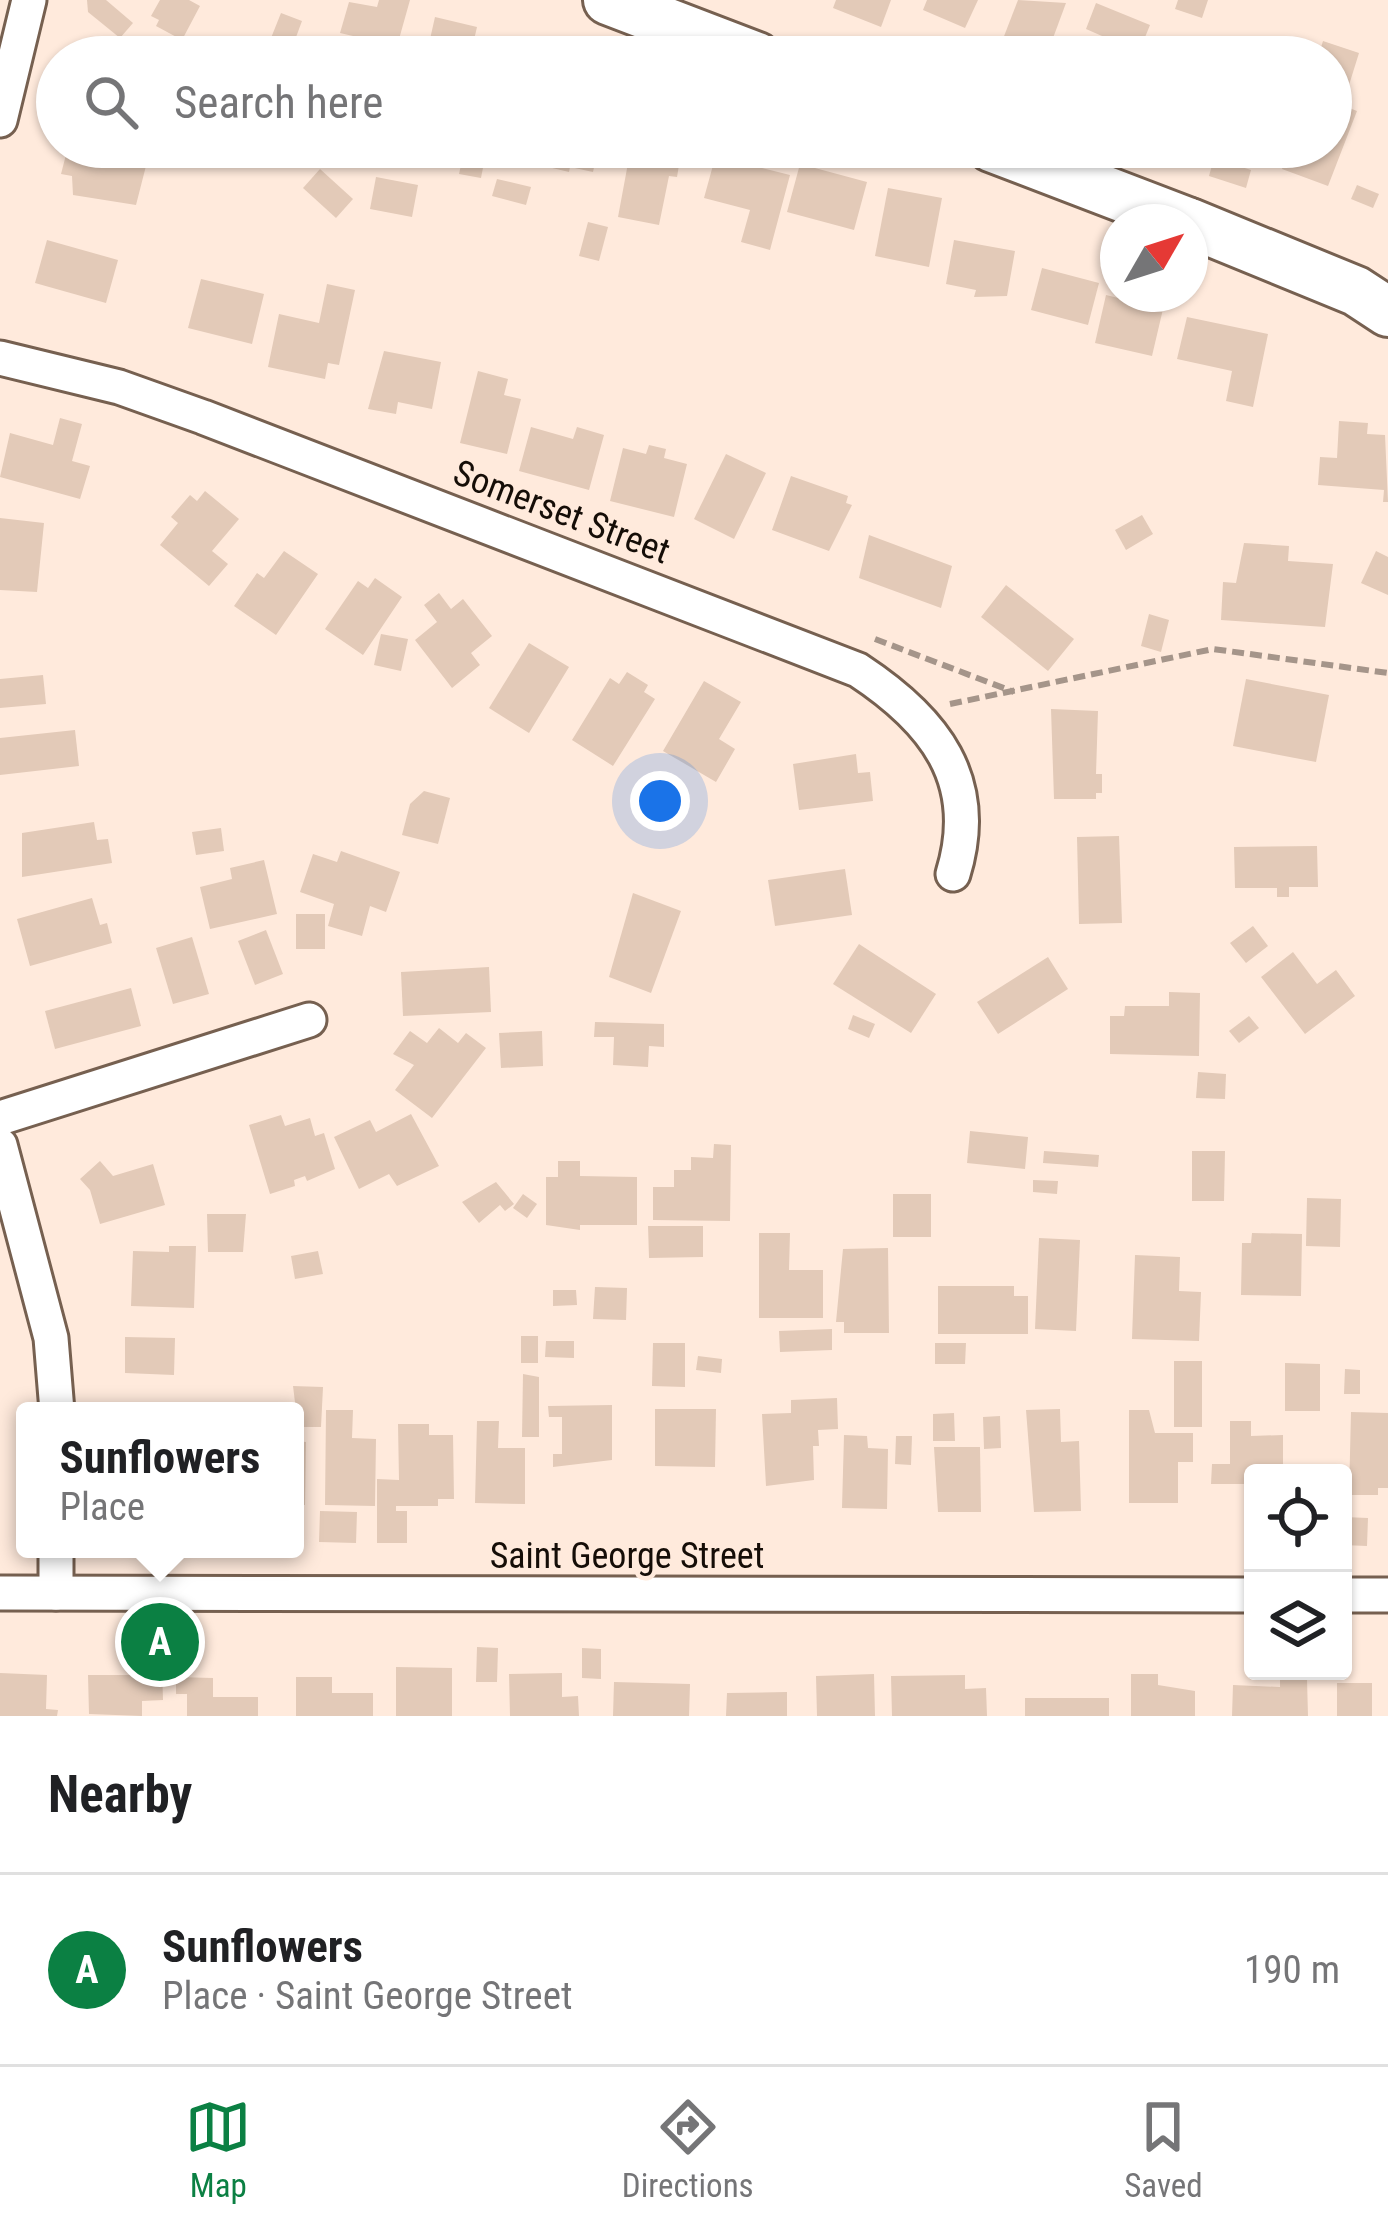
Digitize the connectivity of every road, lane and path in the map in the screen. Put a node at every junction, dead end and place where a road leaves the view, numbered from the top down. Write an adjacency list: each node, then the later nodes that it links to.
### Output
1 (29, 0): 4 (street)
2 (608, 0): 3 (street)
3 (702, 36)
4 (0, 120)
5 (1046, 168): 6 (street)
6 (1140, 204)
7 (1208, 231): 8 (street)
8 (1388, 312)
9 (0, 358): 13 (street, Somerset Street)
10 (866, 635): 12 (path)
11 (1388, 673): 12 (path)
12 (1018, 693): 13 (path)
13 (911, 711): 14 (street, Somerset Street)
14 (953, 874)
15 (309, 1020): 16 (street)
16 (0, 1118)
17 (0, 1145): 18 (street)
18 (56, 1402)
19 (56, 1558): 21 (street)
20 (0, 1593): 21 (street, Saint George Street)
21 (56, 1593): 22 (street, Saint George Street)
22 (1244, 1595)
23 (1352, 1595): 24 (street)
24 (1388, 1595)

